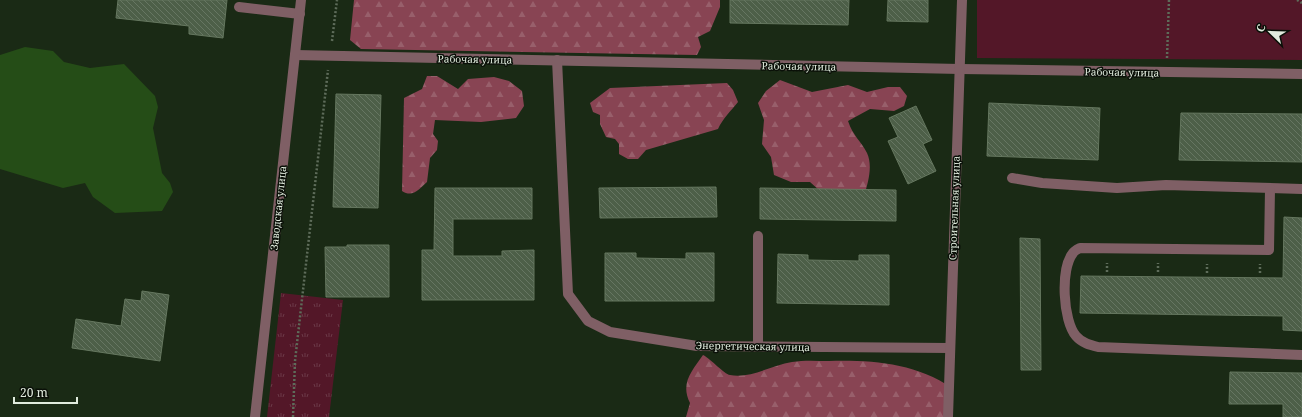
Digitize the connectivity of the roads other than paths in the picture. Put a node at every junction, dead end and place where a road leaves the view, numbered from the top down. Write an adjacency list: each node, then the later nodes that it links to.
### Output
1 (301, 0): 4 (street, Заводская улица)
2 (962, 0): 7 (street, Строительная улица)
3 (239, 7): 4 (street)
4 (300, 14): 5 (street, Заводская улица)
5 (295, 55): 6 (street, Рабочая улица); 16 (street, Заводская улица)
6 (557, 60): 7 (street, Рабочая улица); 13 (street, Энергетическая улица)
7 (960, 69): 8 (street, Рабочая улица); 14 (street, Строительная улица)
8 (1302, 74)
9 (1012, 178): 10 (street)
10 (1270, 189): 11 (street); 15 (street)
11 (1302, 189)
12 (758, 236): 13 (street)
13 (758, 346): 14 (street, Энергетическая улица)
14 (949, 348): 17 (street, Строительная улица)
15 (1302, 354)
16 (254, 417)
17 (948, 417)

